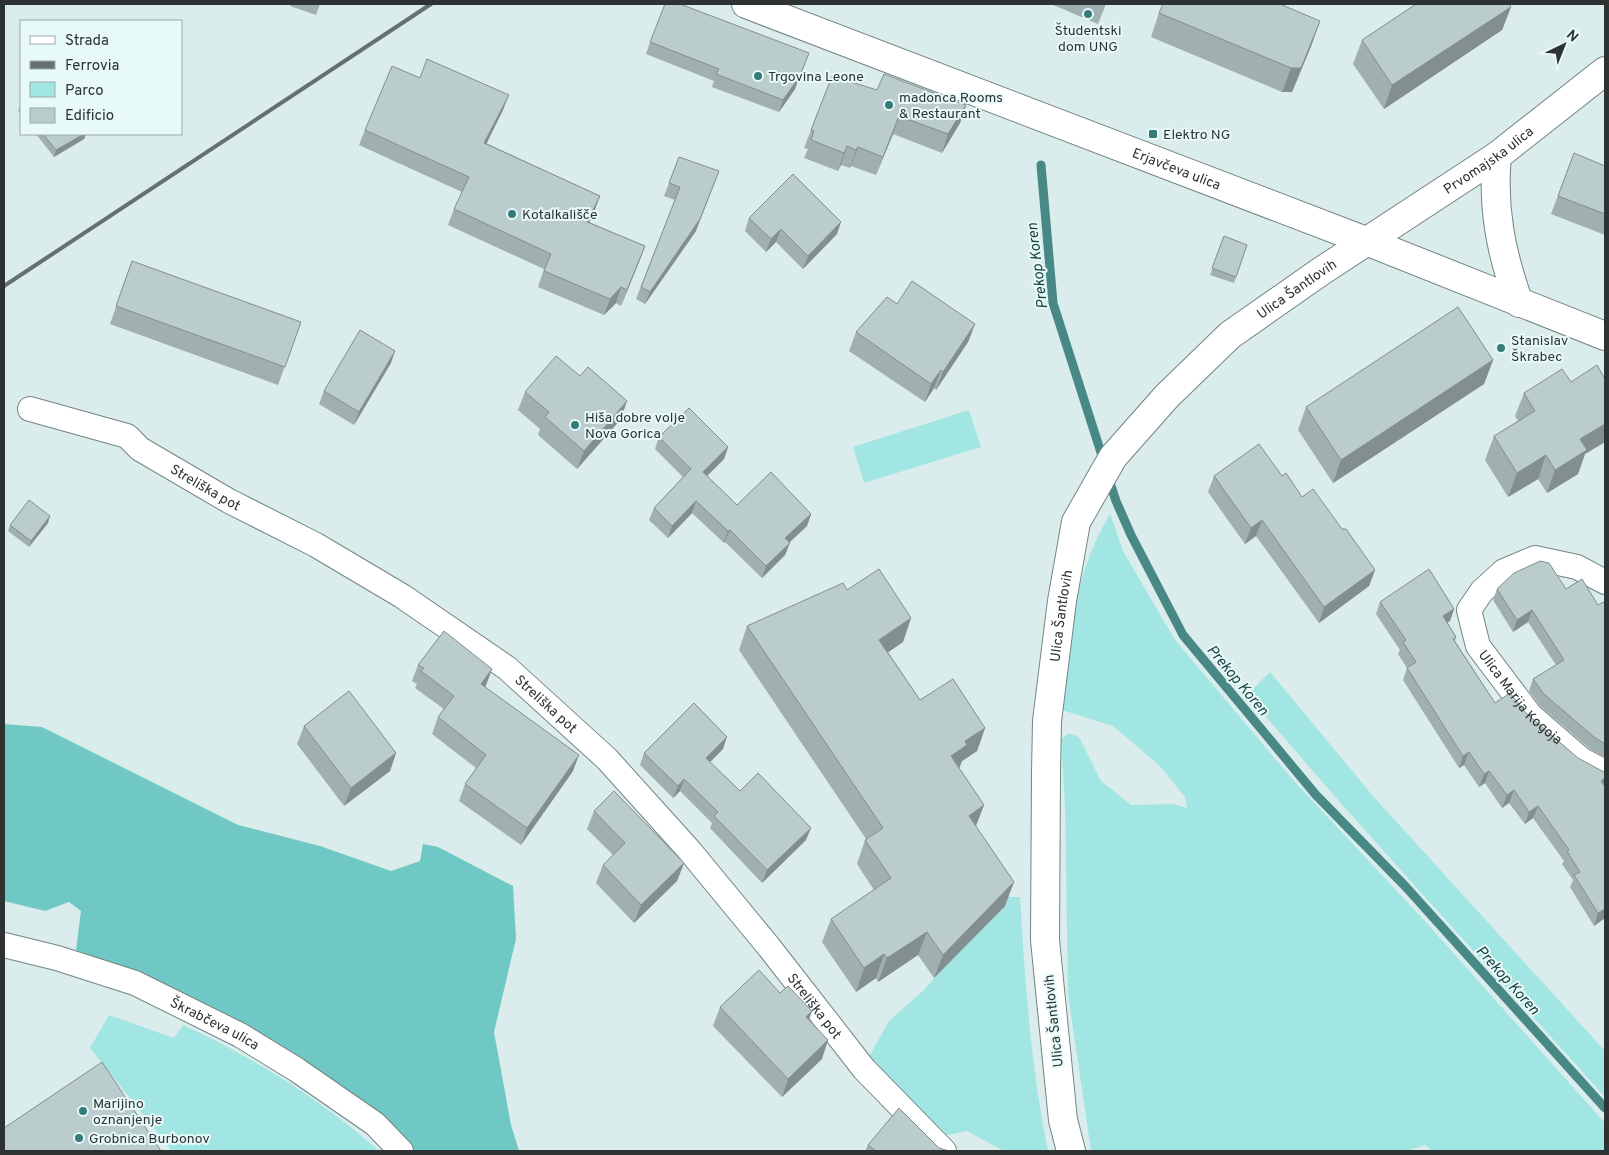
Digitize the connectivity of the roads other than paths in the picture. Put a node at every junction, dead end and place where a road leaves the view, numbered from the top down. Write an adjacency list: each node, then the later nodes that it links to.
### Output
1 (746, 4): 4 (street, Erjavčeva ulica)
2 (1605, 71): 3 (street, Prvomajska ulica)
3 (1497, 156): 4 (street, Prvomajska ulica); 5 (street)
4 (1366, 241): 5 (street, Erjavčeva ulica); 13 (street, Ulica Šantlovih)
5 (1519, 302): 6 (street, Erjavčeva ulica)
6 (1605, 336)
7 (30, 409): 12 (street, Streliška pot)
8 (1605, 582): 9 (street, Ulica Marija Kogoja)
9 (1605, 772)
10 (4, 945): 11 (street, Škrabčeva ulica)
11 (401, 1151)
12 (944, 1151)
13 (1071, 1151)

